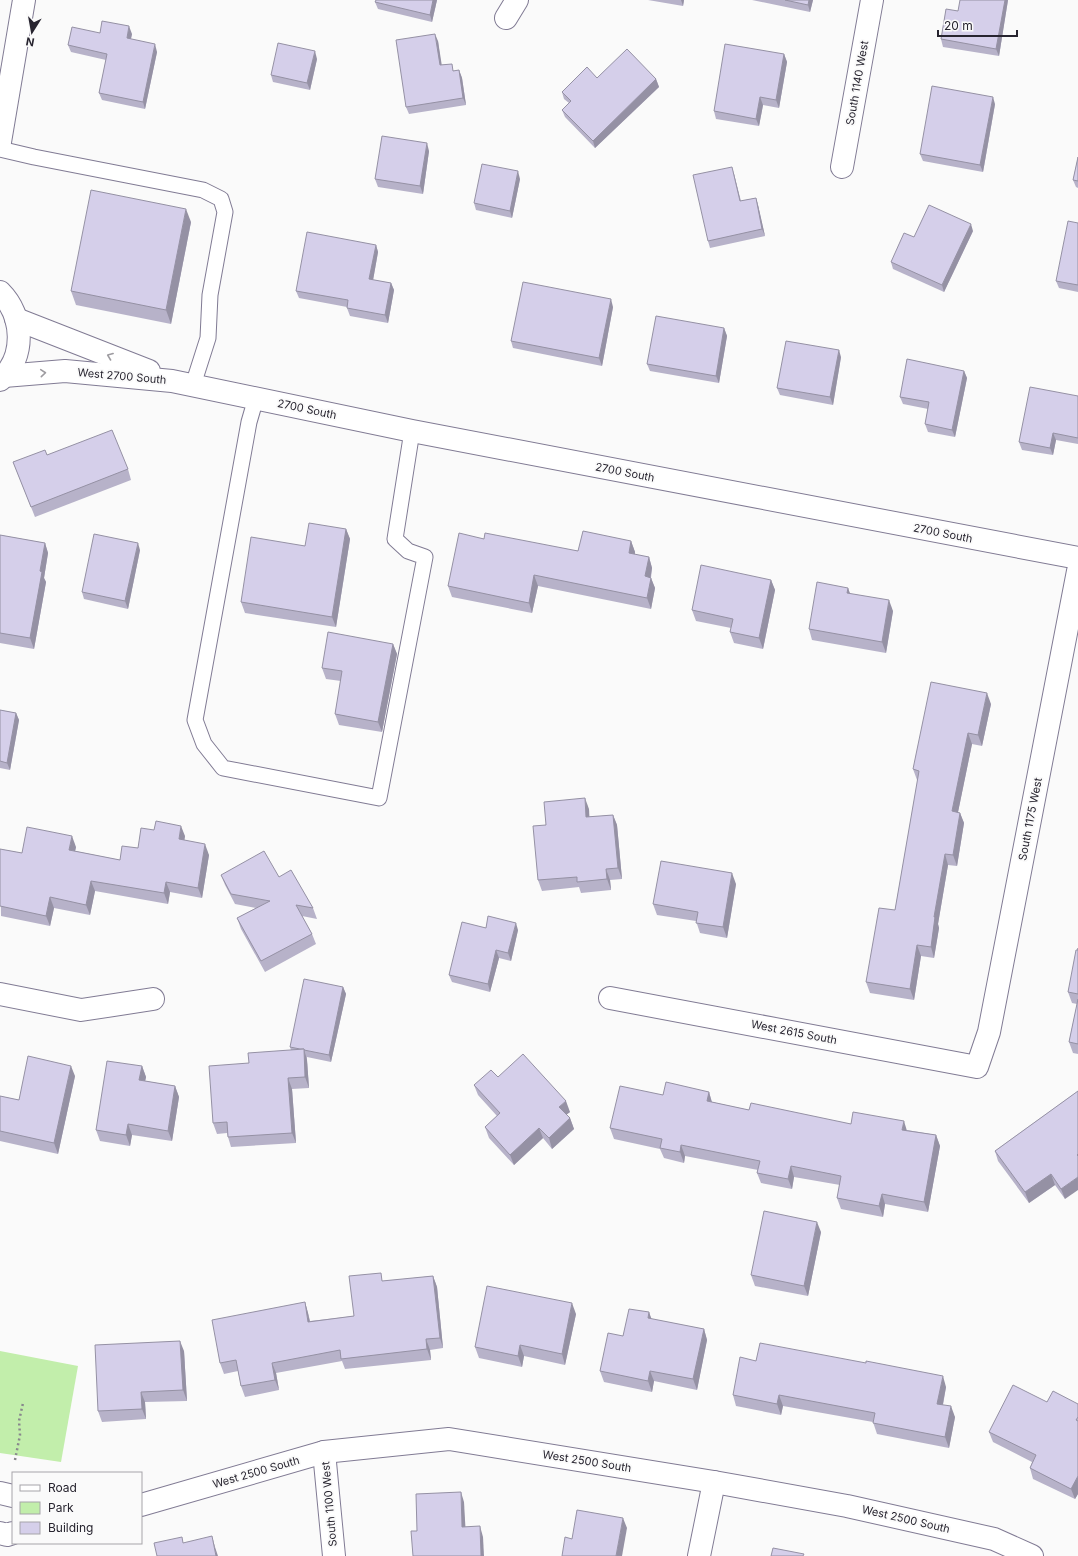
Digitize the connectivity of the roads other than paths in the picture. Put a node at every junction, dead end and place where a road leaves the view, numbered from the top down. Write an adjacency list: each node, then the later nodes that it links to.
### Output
1 (24, 0): 3 (street)
2 (872, 0): 5 (street, South 1140 West)
3 (0, 142)
4 (0, 149): 10 (lane)
5 (842, 167)
6 (0, 290): 7 (street)
7 (16, 319): 8 (street); 9 (street, West 2700 South, one-way to 7)
8 (2, 378): 9 (street, West 2700 South, one-way to 9)
9 (172, 380): 10 (street, 2700 South)
10 (194, 385): 11 (street, 2700 South)
11 (256, 398): 12 (street, 2700 South); 12 (lane)
12 (412, 431): 13 (street, 2700 South)
13 (1078, 558)
14 (1078, 571): 18 (street, South 1175 West)
15 (0, 994): 17 (street)
16 (610, 998): 18 (street, West 2615 South)
17 (153, 999)
18 (977, 1067)
19 (324, 1452): 20 (street, West 2500 South); 23 (street, West 2500 South); 26 (street, South 1100 West)
20 (714, 1482): 27 (street); 28 (street, West 2500 South)
21 (0, 1493): 22 (street)
22 (12, 1496)
23 (142, 1506)
24 (0, 1533): 25 (street)
25 (12, 1533)
26 (334, 1556)
27 (699, 1556)
28 (1032, 1556)

